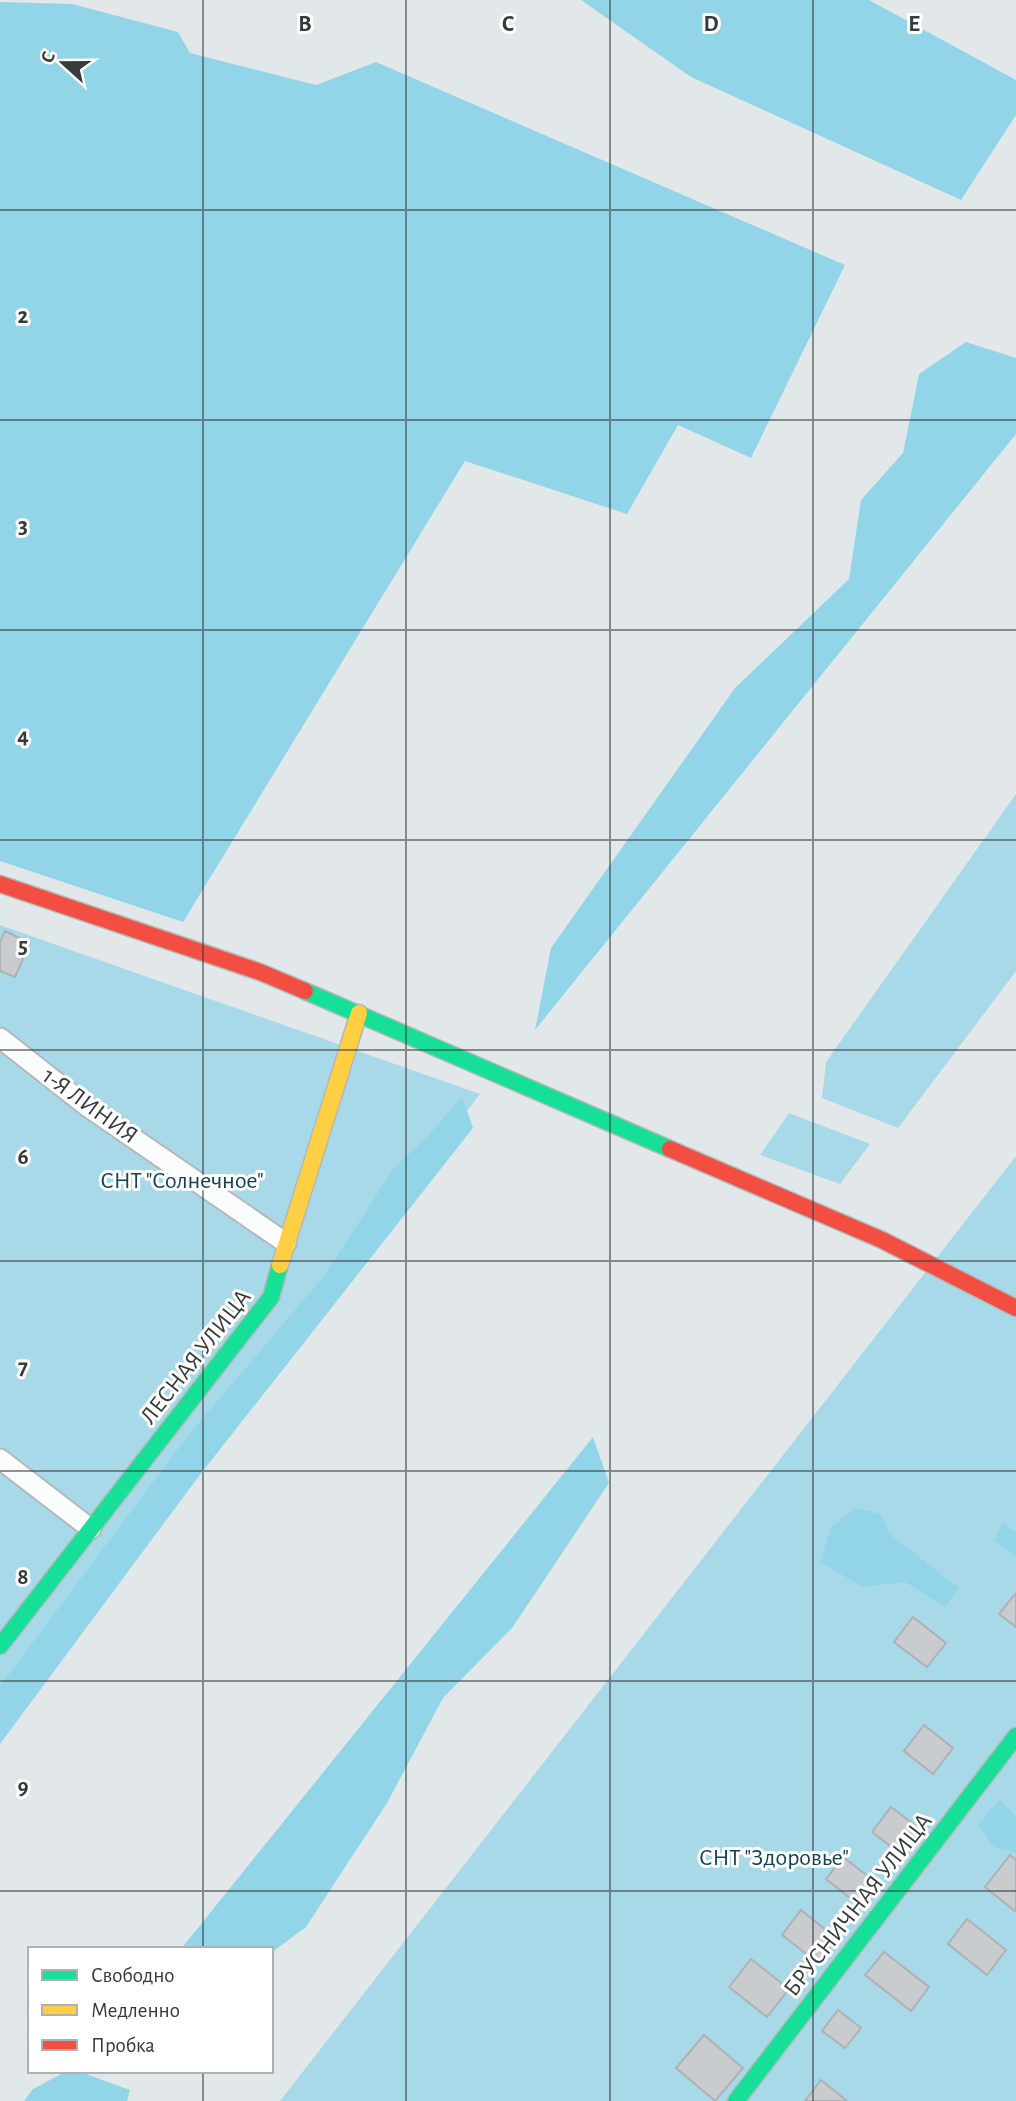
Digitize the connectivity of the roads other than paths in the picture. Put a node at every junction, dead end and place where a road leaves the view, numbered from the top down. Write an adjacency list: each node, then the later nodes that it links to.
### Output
1 (0, 884): 2 (street)
2 (359, 1013): 4 (street, ЛЕСНАЯ УЛИЦА); 5 (street)
3 (0, 1038): 4 (lane, 1-Я ЛИНИЯ)
4 (286, 1242): 7 (street, ЛЕСНАЯ УЛИЦА)
5 (1016, 1308)
6 (0, 1459): 7 (lane)
7 (91, 1529): 8 (street, ЛЕСНАЯ УЛИЦА)
8 (0, 1646)
9 (1016, 1736): 10 (street, БРУСНИЧНАЯ УЛИЦА)
10 (736, 2101)

